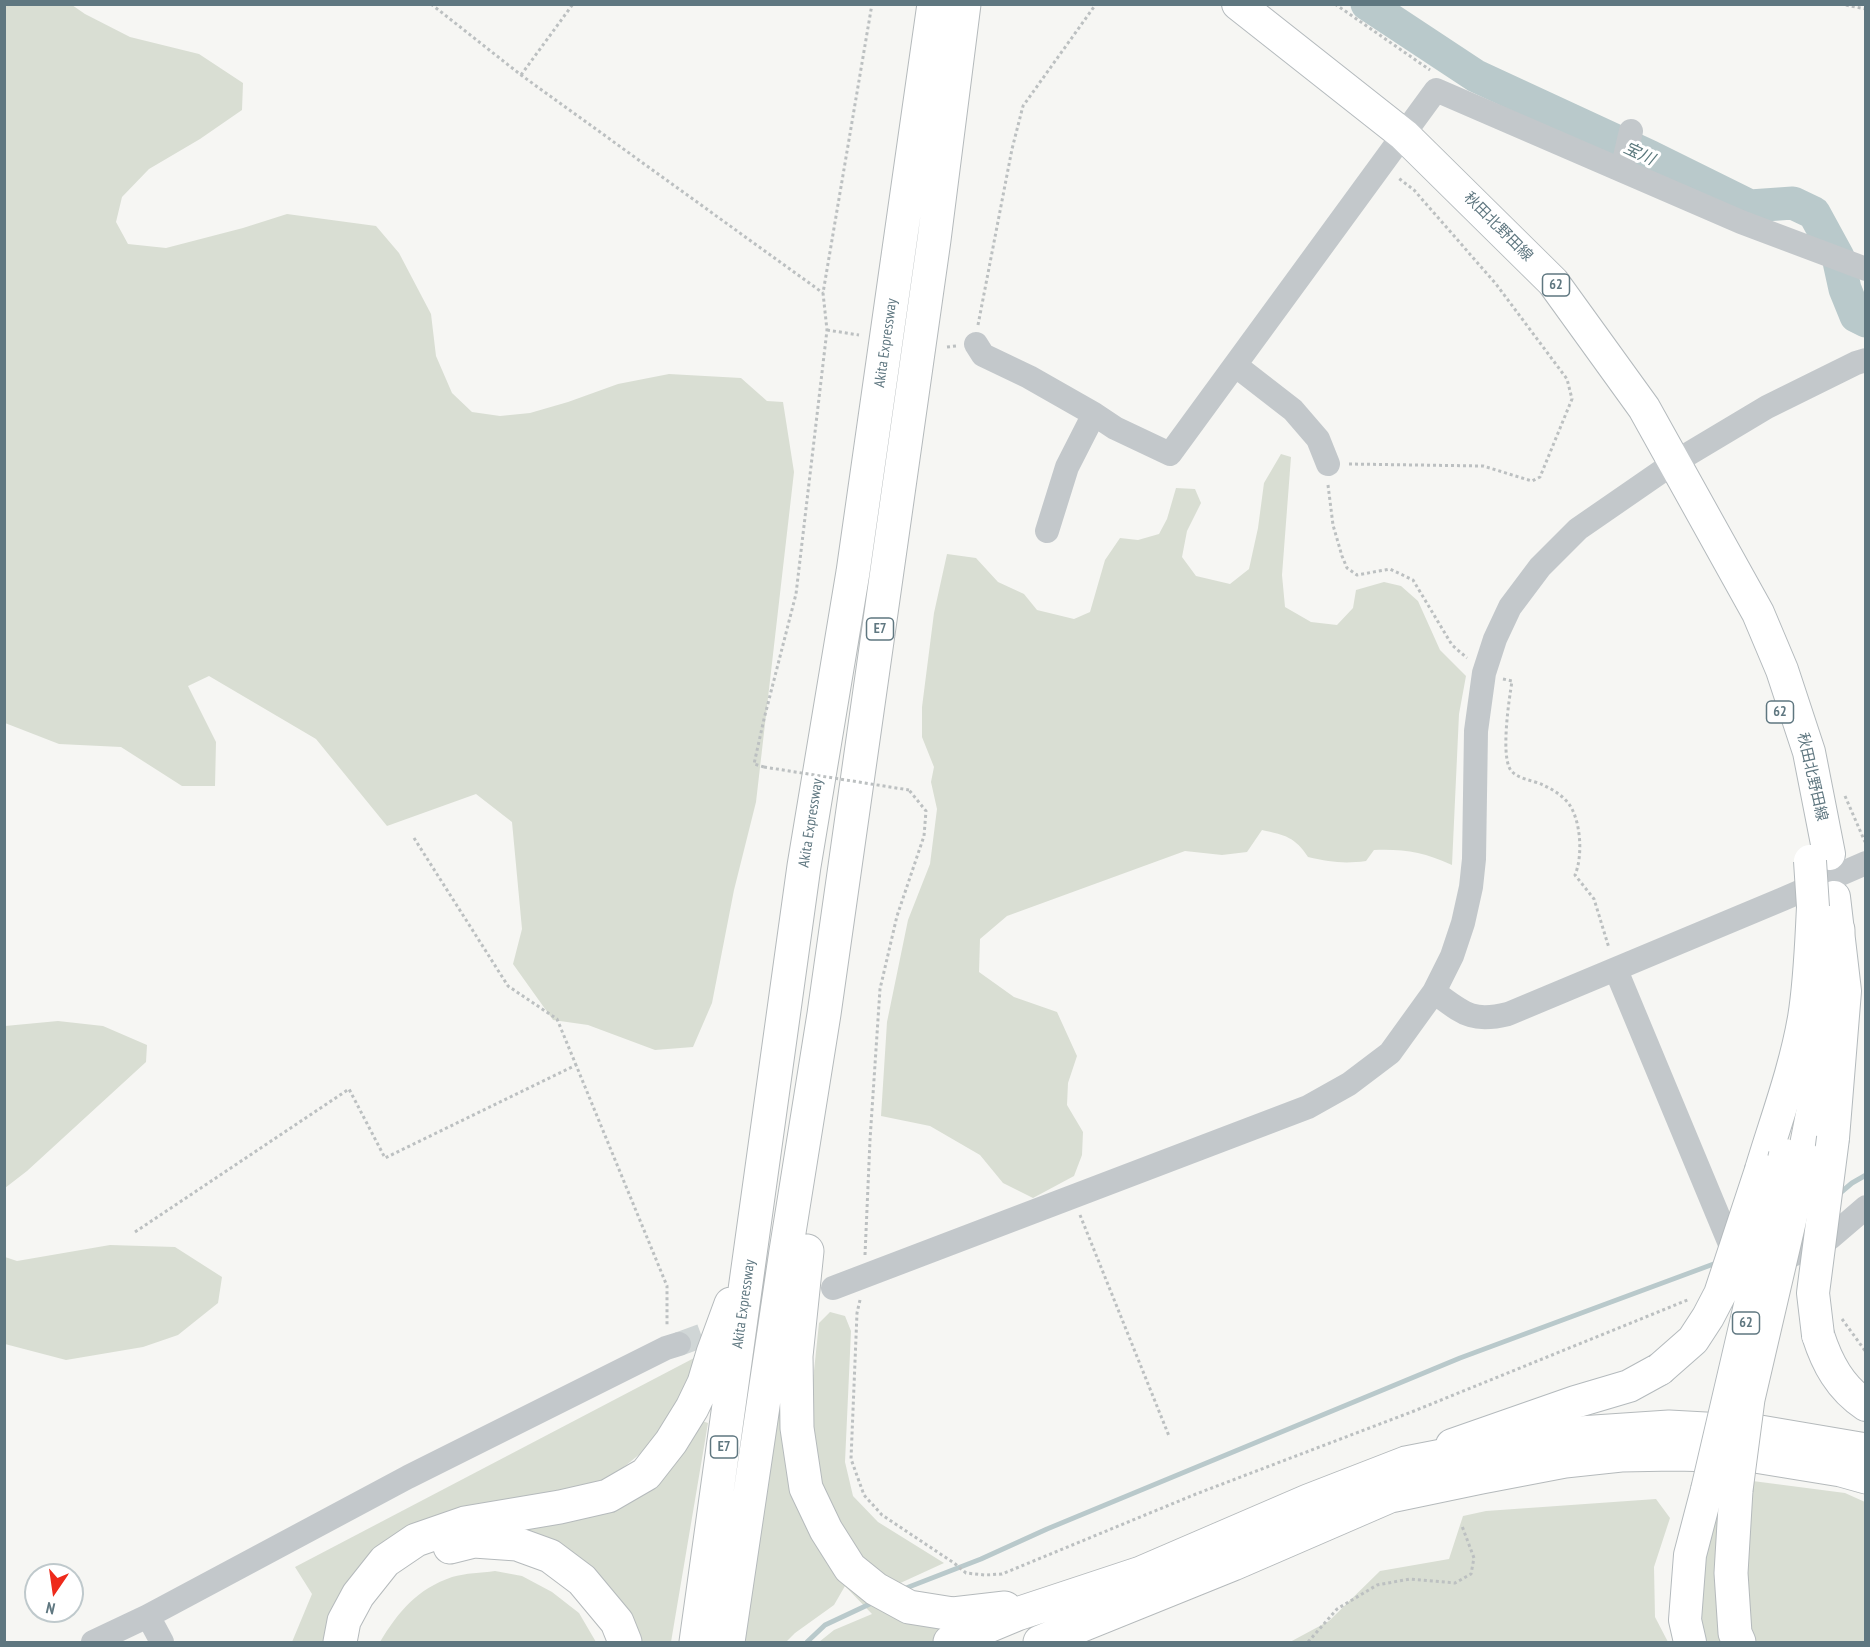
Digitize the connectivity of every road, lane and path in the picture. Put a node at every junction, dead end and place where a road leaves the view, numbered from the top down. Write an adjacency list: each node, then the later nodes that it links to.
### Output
1 (431, 4): 11 (path)
2 (573, 4): 11 (path)
3 (872, 4): 18 (path)
4 (934, 4): 41 (highway, Akita Expressway / E7)
5 (964, 4): 35 (highway, E7)
6 (1096, 4): 21 (path)
7 (1238, 4): 14 (main road, 秋田北野田線 / 62)
8 (1335, 4): 12 (path)
9 (1840, 4): 10 (path)
10 (1866, 9)
11 (521, 75): 18 (path)
12 (1439, 76)
13 (1631, 131): 16 (street)
14 (1404, 135): 15 (street); 16 (street); 25 (main road, 秋田北野田線 / 62)
15 (1382, 166): 23 (street); 26 (path)
16 (1622, 170): 17 (street)
17 (1857, 266)
18 (823, 293): 19 (path)
19 (827, 330): 20 (path); 42 (path, bridge)
20 (859, 335)
21 (976, 344): 24 (street)
22 (1861, 362): 25 (street)
23 (1235, 365): 24 (street); 26 (street)
24 (1094, 414): 27 (street)
25 (1675, 462): 28 (street); 31 (main road, 秋田北野田線 / 62, bridge)
26 (1328, 464): 28 (path)
27 (1047, 531)
28 (1484, 673): 33 (path); 34 (street)
29 (414, 838): 36 (path)
30 (1866, 863): 33 (street)
31 (1824, 902): 32 (main road, 秋田北野田線 / 62); 37 (main road)
32 (1838, 930): 37 (highway); 46 (main road, 62, bridge)
33 (1616, 970): 34 (street); 39 (street)
34 (1434, 992): 38 (street)
35 (824, 1014): 55 (highway); 63 (highway, E7)
36 (576, 1065): 40 (path); 45 (path)
37 (1783, 1161): 50 (main road, bridge); 52 (highway, bridge)
38 (1072, 1196): 42 (street); 47 (path)
39 (1866, 1207)
40 (135, 1232)
41 (752, 1251): 59 (highway); 62 (highway, Akita Expressway / E7)
42 (864, 1275): 43 (street); 44 (path)
43 (833, 1288)
44 (1690, 1299)
45 (673, 1346): 56 (street)
46 (1866, 1405)
47 (1169, 1436)
48 (1866, 1450): 50 (highway)
49 (1755, 1456): 51 (highway); 53 (highway); 65 (highway)
50 (1406, 1462): 55 (highway)
51 (1866, 1477)
52 (1722, 1490): 67 (main road); 68 (highway)
53 (1866, 1492)
54 (1462, 1526): 66 (path)
55 (1058, 1602): 64 (highway)
56 (148, 1616): 57 (street); 58 (street)
57 (93, 1642)
58 (162, 1642)
59 (340, 1642)
60 (361, 1642): 61 (highway)
61 (625, 1642)
62 (696, 1642)
63 (728, 1642)
64 (950, 1642)
65 (1040, 1642)
66 (1308, 1642)
67 (1690, 1642)
68 (1739, 1642)

